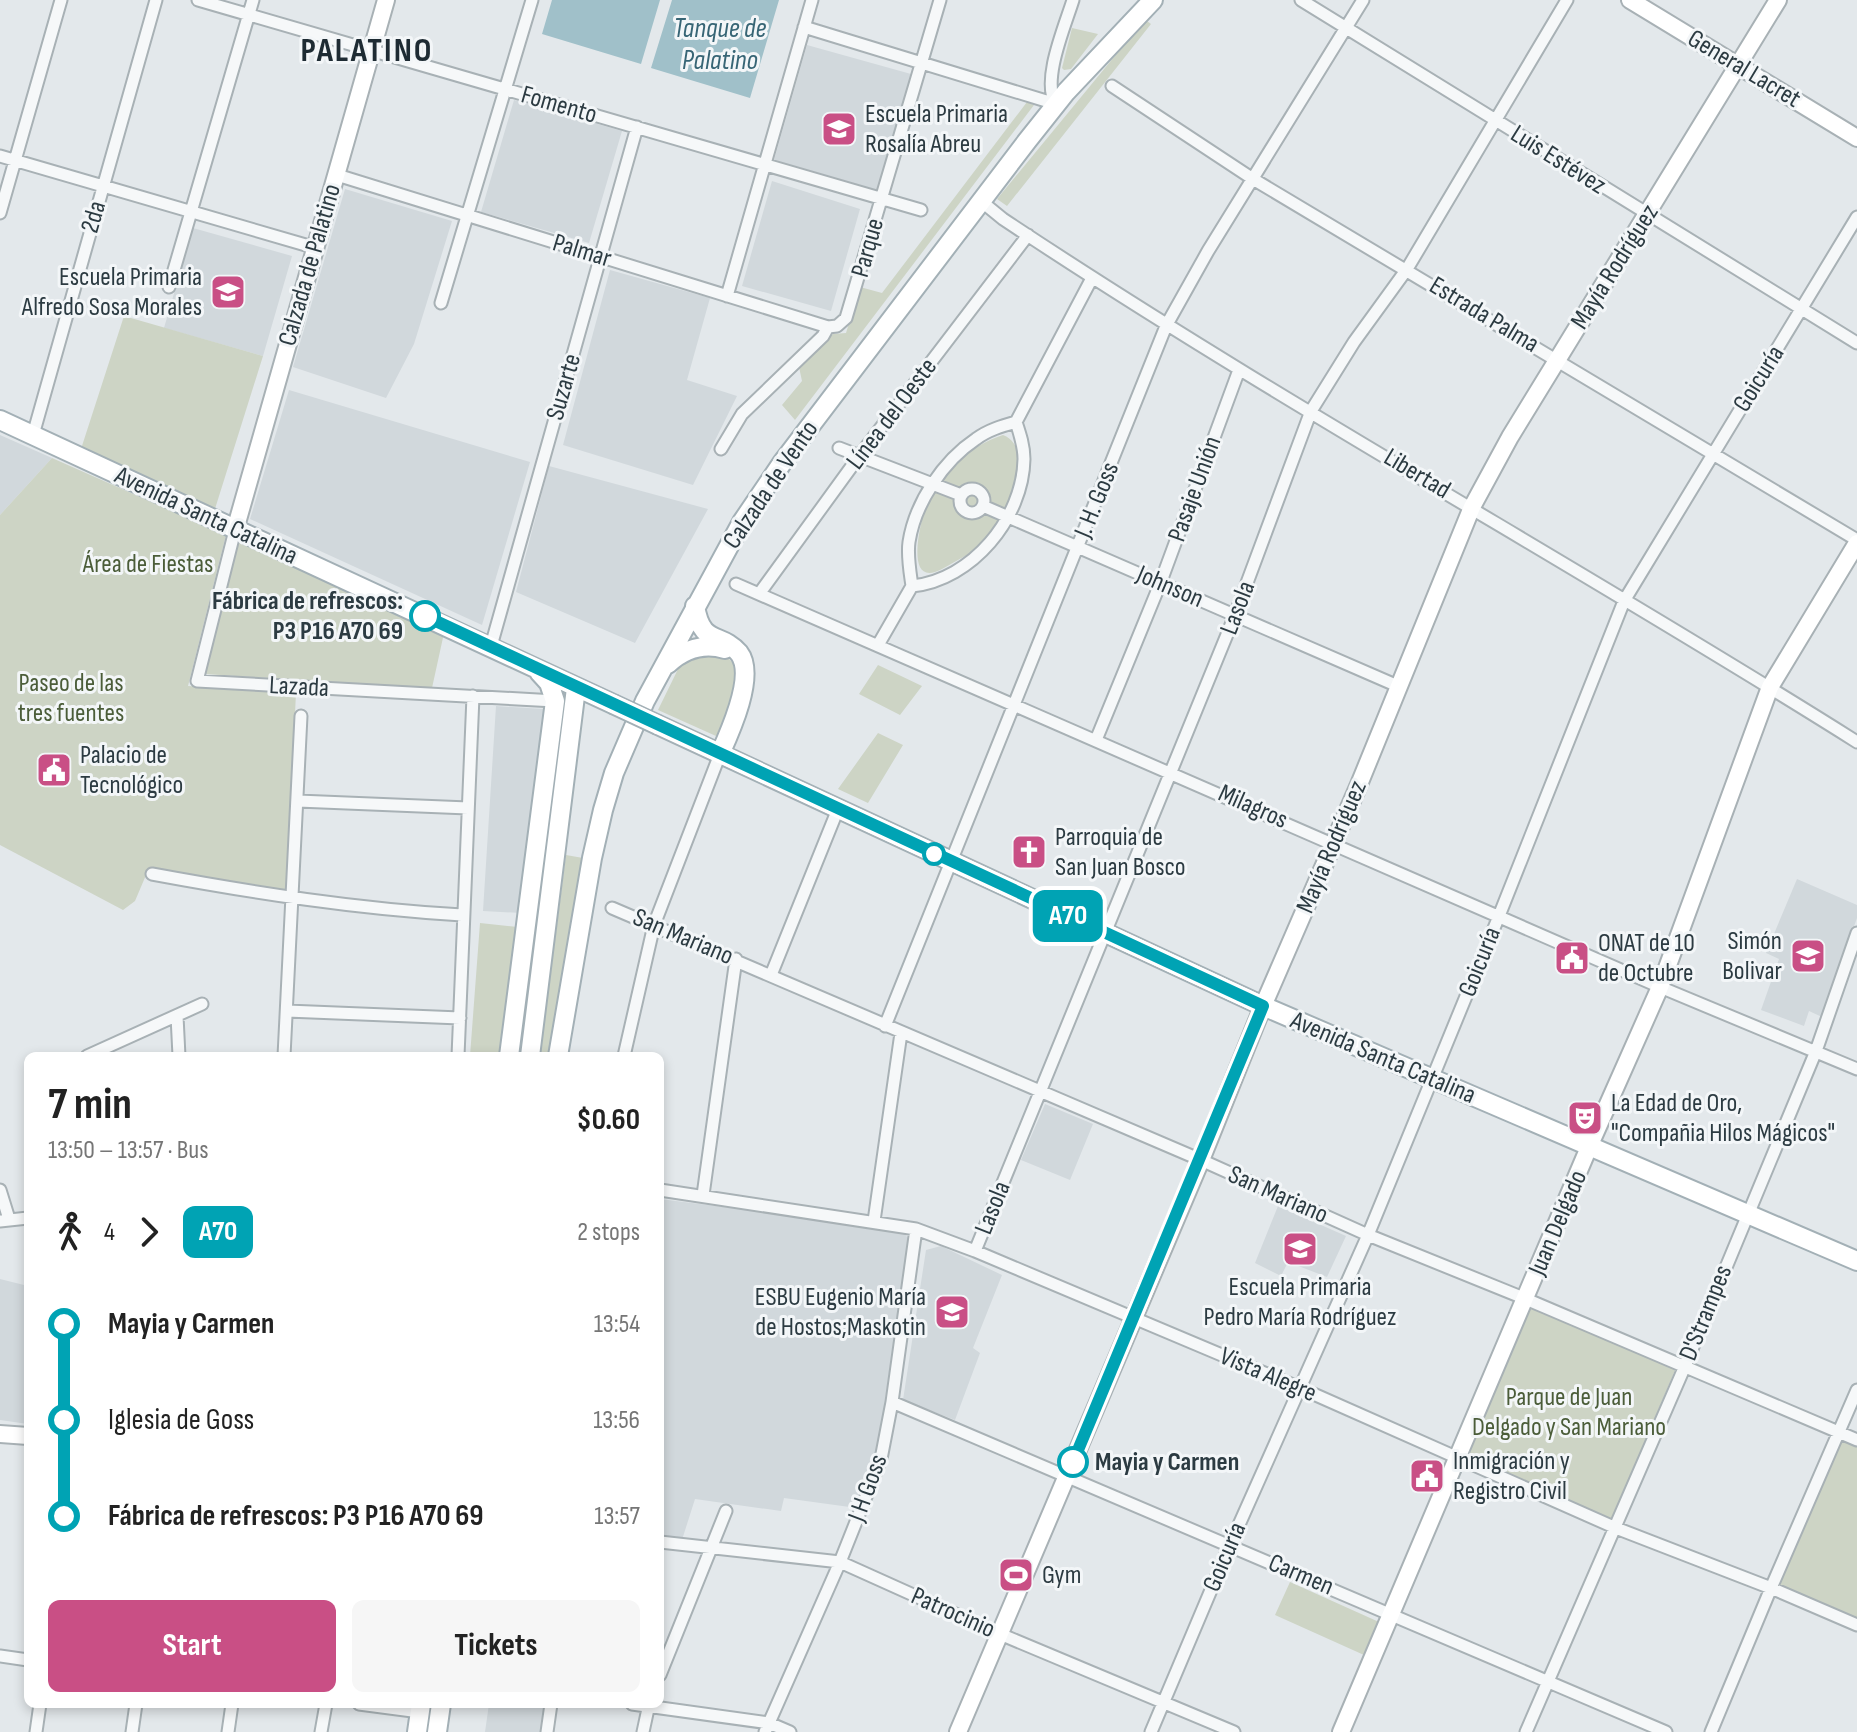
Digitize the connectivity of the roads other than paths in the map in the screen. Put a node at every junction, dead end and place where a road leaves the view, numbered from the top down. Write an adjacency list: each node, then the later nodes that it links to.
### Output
1 (61, 0): 29 (street)
2 (156, 0): 33 (street, 2da)
3 (198, 0): 16 (street, Fomento)
4 (253, 0): 16 (street)
5 (386, 0): 19 (main road, Calzada de Palatino)
6 (532, 0): 23 (street)
7 (812, 0): 18 (street)
8 (940, 0): 20 (street, Parque)
9 (1073, 0): 24 (street)
10 (1153, 0): 24 (main road, Calzada de Vento)
11 (1301, 0): 17 (street, Luis Estévez)
12 (1363, 0): 17 (street, J. H. Goss)
13 (1567, 0): 25 (street, Lasola)
14 (1630, 0): 21 (main road, General Lacret)
15 (1778, 0): 21 (main road, Mayía Rodríguez)
16 (248, 15): 19 (street, Fomento); 37 (street)
17 (1345, 26): 25 (street, Luis Estévez); 32 (street, J. H. Goss)
18 (804, 27): 20 (street); 30 (street)
19 (372, 50): 23 (street, Fomento); 31 (main road, Calzada de Palatino)
20 (922, 63): 24 (street); 34 (street, Parque)
21 (1737, 65): 27 (main road, General Lacret); 39 (main road, Mayía Rodríguez)
22 (1112, 86): 32 (street, Estrada Palma)
23 (505, 89): 26 (street, Fomento); 40 (street)
24 (1056, 104): 35 (main road, Calzada de Vento)
25 (1495, 121): 39 (street, Luis Estévez); 45 (street, Lasola)
26 (637, 127): 30 (street, Fomento); 44 (street, Suzarte)
27 (1857, 138)
28 (0, 156): 29 (street)
29 (15, 160): 33 (street); 38 (street)
30 (765, 165): 34 (street, Fomento); 48 (street)
31 (337, 175): 40 (street, Palmar); 43 (main road, Calzada de Palatino)
32 (1253, 179): 45 (street, Estrada Palma); 51 (street, J. H. Goss)
33 (103, 186): 37 (street); 59 (street, 2da)
34 (882, 199): 36 (street, Fomento); 52 (street, Parque)
35 (981, 201): 42 (street, Libertad); 75 (main road, Calzada de Vento)
36 (921, 210)
37 (191, 211): 43 (street); 47 (street)
38 (0, 213)
39 (1648, 215): 50 (street, Luis Estévez); 54 (main road, Mayía Rodríguez)
40 (467, 216): 44 (street, Palmar); 49 (street)
41 (1857, 217): 50 (street, Goicuría)
42 (1028, 235): 46 (street, Libertad); 62 (street, Línea del Oeste)
43 (316, 248): 67 (main road, Calzada de Palatino)
44 (600, 257): 48 (street, Palmar); 78 (street, Suzarte)
45 (1407, 269): 54 (street, Estrada Palma); 56 (street, Lasola)
46 (1092, 278): 51 (street, Libertad); 58 (street)
47 (169, 287)
48 (727, 296): 52 (street, Palmar)
49 (441, 303)
50 (1801, 311): 53 (street, Luis Estévez); 63 (street, Goicuría)
51 (1166, 326): 55 (street, Libertad); 69 (street, J. H. Goss)
52 (828, 327): 61 (street, Parque)
53 (1857, 343)
54 (1558, 359): 63 (street, Estrada Palma); 65 (main road, Mayía Rodríguez)
55 (1239, 370): 56 (street, Libertad); 71 (street, Pasaje Unión)
56 (1311, 411): 65 (street, Libertad); 76 (street, Lasola)
57 (0, 420): 59 (main road, Avenida Santa Catalina)
58 (1016, 422): 64 (street); 66 (street)
59 (33, 435): 67 (main road, Avenida Santa Catalina)
60 (839, 448): 62 (street, Johnson)
61 (721, 449)
62 (860, 455): 64 (street, Johnson); 73 (street, Línea del Oeste)
63 (1712, 455): 68 (street, Estrada Palma); 74 (street, Goicuría)
64 (934, 484): 66 (street, Johnson); 72 (street)
65 (1472, 507): 74 (street, Libertad); 82 (main road, Mayía Rodríguez)
66 (1008, 516): 69 (street, Johnson); 72 (street)
67 (235, 530): 78 (main road, Avenida Santa Catalina); 85 (street, Lazada)
68 (1857, 541): 83 (main road, Juan Delgado)
69 (1078, 547): 71 (street, Johnson); 87 (street, J. H. Goss)
70 (736, 584): 73 (street, Milagros)
71 (1160, 584): 76 (street, Johnson); 89 (street, Pasaje Unión)
72 (912, 586): 77 (street)
73 (759, 594): 77 (street, Milagros)
74 (1624, 601): 83 (street, Libertad); 102 (street, Goicuría)
75 (695, 606): 80 (main road, Calzada de Vento); 81 (main road)
76 (1235, 615): 82 (street, Johnson); 92 (street, Lasola)
77 (878, 645): 87 (street, Milagros)
78 (491, 646): 79 (main road, Avenida Santa Catalina)
79 (534, 667): 84 (main road, Avenida Santa Catalina); 86 (main road)
80 (660, 672): 81 (main road); 116 (main road, Calzada de Vento)
81 (744, 676): 91 (main road)
82 (1400, 687): 96 (main road, Mayía Rodríguez)
83 (1770, 687): 90 (street, Libertad); 108 (main road, Juan Delgado)
84 (576, 688): 86 (main road); 91 (main road, Avenida Santa Catalina, bridge); 123 (main road)
85 (473, 696): 86 (street, Lazada); 94 (street)
86 (555, 701): 122 (main road)
87 (1015, 707): 89 (street, Milagros); 97 (street, J. H. Goss)
88 (301, 716): 93 (street)
89 (1096, 740): 92 (street, Milagros)
90 (1857, 742)
91 (720, 754): 95 (main road, Avenida Santa Catalina); 103 (street)
92 (1172, 772): 96 (street, Milagros); 104 (street, Lasola)
93 (298, 801): 94 (street); 99 (street)
94 (468, 808): 101 (street)
95 (838, 809): 97 (main road, Avenida Santa Catalina); 107 (street)
96 (1334, 843): 102 (street, Milagros); 110 (main road, Mayía Rodríguez)
97 (953, 862): 104 (main road, Avenida Santa Catalina); 114 (street, J. H. Goss)
98 (152, 874): 99 (street)
99 (294, 899): 101 (street); 111 (street)
100 (612, 908): 103 (street, San Mariano)
101 (462, 915): 113 (street)
102 (1499, 916): 108 (street, Milagros); 126 (street, Goicuría)
103 (654, 925): 106 (street, San Mariano); 124 (street)
104 (1105, 933): 110 (main road, Avenida Santa Catalina); 127 (street, Lasola)
105 (1857, 933): 117 (street, D'Strampes)
106 (736, 959): 107 (street, San Mariano); 132 (street)
107 (771, 975): 114 (street, San Mariano)
108 (1660, 987): 117 (street, Milagros); 128 (main road, Juan Delgado)
109 (202, 1004): 112 (street)
110 (1263, 1006): 126 (main road, Avenida Santa Catalina); 129 (main road, Mayía Rodríguez)
111 (287, 1011): 113 (street); 120 (street)
112 (177, 1016): 118 (street); 119 (street)
113 (460, 1018): 121 (street)
114 (885, 1026): 115 (street, San Mariano)
115 (901, 1033): 127 (street, San Mariano); 135 (street)
116 (559, 1051)
117 (1816, 1051): 125 (street, Milagros); 133 (street, D'Strampes)
118 (94, 1052)
119 (179, 1052)
120 (284, 1052)
121 (458, 1052)
122 (510, 1052)
123 (530, 1052)
124 (625, 1052)
125 (1857, 1069)
126 (1431, 1079): 128 (main road, Avenida Santa Catalina); 137 (street, Goicuría)
127 (1041, 1091): 129 (street, San Mariano); 138 (street, Lasola)
128 (1589, 1147): 133 (main road, Avenida Santa Catalina); 140 (main road, Juan Delgado)
129 (1201, 1160): 137 (street, San Mariano); 141 (main road, Mayía Rodríguez)
130 (0, 1190): 134 (street)
131 (664, 1190): 132 (street, Vista Alegre)
132 (703, 1195): 135 (street, Vista Alegre)
133 (1746, 1215): 139 (main road, Avenida Santa Catalina); 142 (street, D'Strampes)
134 (5, 1220)
135 (874, 1221): 136 (street, Vista Alegre)
136 (916, 1229): 138 (street, Vista Alegre); 145 (street, J H Goss)
137 (1368, 1235): 140 (street, San Mariano); 143 (street, Goicuría)
138 (975, 1251): 141 (street, Vista Alegre)
139 (1857, 1261)
140 (1526, 1299): 142 (street, San Mariano); 150 (main road, Juan Delgado)
141 (1134, 1318): 143 (street, Vista Alegre); 151 (main road, Mayía Rodríguez)
142 (1685, 1366): 146 (street, San Mariano); 153 (street, D'Strampes)
143 (1300, 1388): 150 (street, Vista Alegre); 155 (street, Goicuría)
144 (1857, 1390): 146 (street)
145 (892, 1402): 151 (street, Carmen); 157 (street, J H Goss)
146 (1838, 1432): 149 (street, San Mariano); 158 (street)
147 (0, 1434): 148 (main road)
148 (24, 1436)
149 (1857, 1440)
150 (1458, 1458): 153 (street, Vista Alegre); 159 (main road, Juan Delgado)
151 (1067, 1475): 155 (street, Carmen); 161 (main road, Mayía Rodríguez)
152 (726, 1511): 156 (street)
153 (1616, 1528): 158 (street, Vista Alegre); 165 (street, D'Strampes)
154 (664, 1542): 156 (street, Patrocinio)
155 (1230, 1545): 159 (street, Carmen); 166 (street, Goicuría)
156 (711, 1546): 157 (street, Patrocinio); 164 (street)
157 (840, 1562): 161 (street, Patrocinio); 176 (street, J H Goss)
158 (1771, 1588): 160 (street, Vista Alegre); 192 (street)
159 (1391, 1614): 165 (street, Carmen); 189 (main road, Juan Delgado)
160 (1857, 1625)
161 (1000, 1634): 166 (street, Patrocinio); 186 (main road, Mayía Rodríguez)
162 (0, 1656): 163 (street)
163 (24, 1659)
164 (664, 1665)
165 (1547, 1681): 190 (street, D'Strampes); 191 (street, Carmen)
166 (1164, 1702): 187 (street, Goicuría); 188 (street, Patrocinio)
167 (39, 1708): 177 (street)
168 (135, 1708): 178 (street)
169 (231, 1708): 179 (street)
170 (325, 1708): 180 (street)
171 (421, 1708): 181 (main road)
172 (440, 1708): 182 (main road)
173 (550, 1708): 183 (street)
174 (647, 1708): 184 (street)
175 (664, 1708): 176 (street)
176 (767, 1727): 185 (street)
177 (36, 1732)
178 (132, 1732)
179 (228, 1732)
180 (321, 1732)
181 (417, 1732)
182 (437, 1732)
183 (547, 1732)
184 (643, 1732)
185 (790, 1732)
186 (958, 1732)
187 (1151, 1732)
188 (1234, 1732)
189 (1341, 1732)
190 (1526, 1732)
191 (1666, 1732)
192 (1711, 1732)

